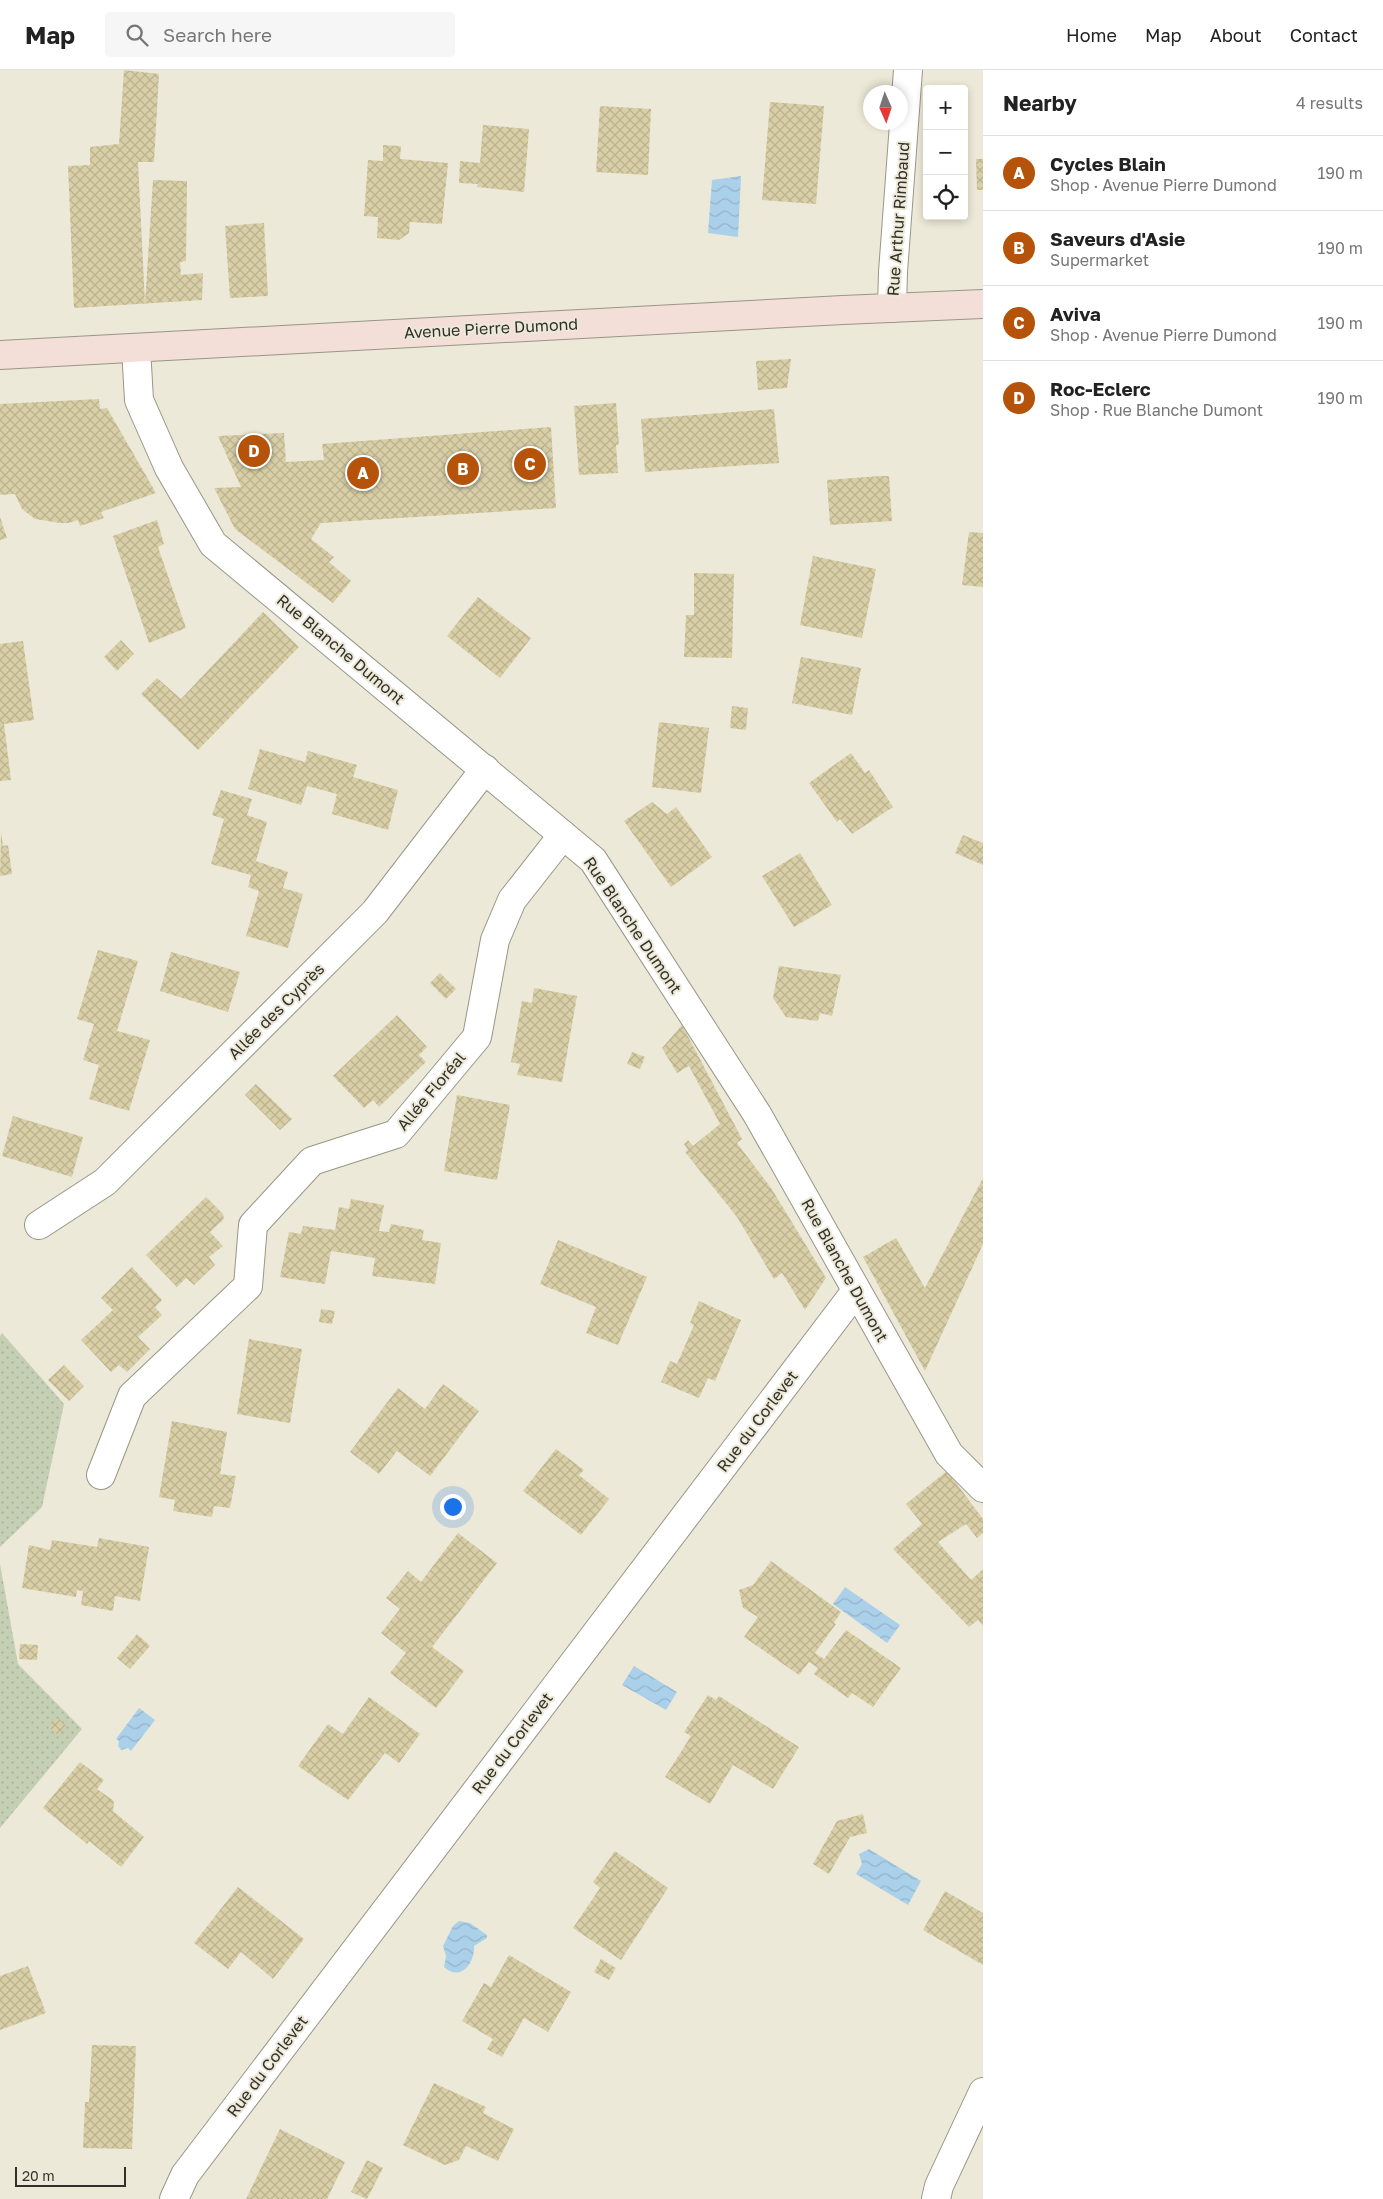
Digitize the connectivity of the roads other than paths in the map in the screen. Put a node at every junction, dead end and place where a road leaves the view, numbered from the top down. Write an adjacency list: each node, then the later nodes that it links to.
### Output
1 (908, 70): 3 (street, Rue Arthur Rimbaud)
2 (983, 304): 3 (main road, Avenue Pierre Dumond)
3 (892, 308): 4 (main road, Avenue Pierre Dumond)
4 (136, 348): 5 (main road, Avenue Pierre Dumond); 6 (street, Rue Blanche Dumont)
5 (0, 355)
6 (485, 768): 7 (street, Rue Blanche Dumont); 8 (street, Allée des Cyprès)
7 (563, 835): 9 (street, Rue Blanche Dumont); 10 (street, Allée Floréal)
8 (39, 1225)
9 (856, 1291): 11 (street, Rue Blanche Dumont); 13 (street, Rue du Corlevet)
10 (101, 1476)
11 (983, 1488)
12 (983, 2092): 14 (street)
13 (174, 2199)
14 (936, 2199)

